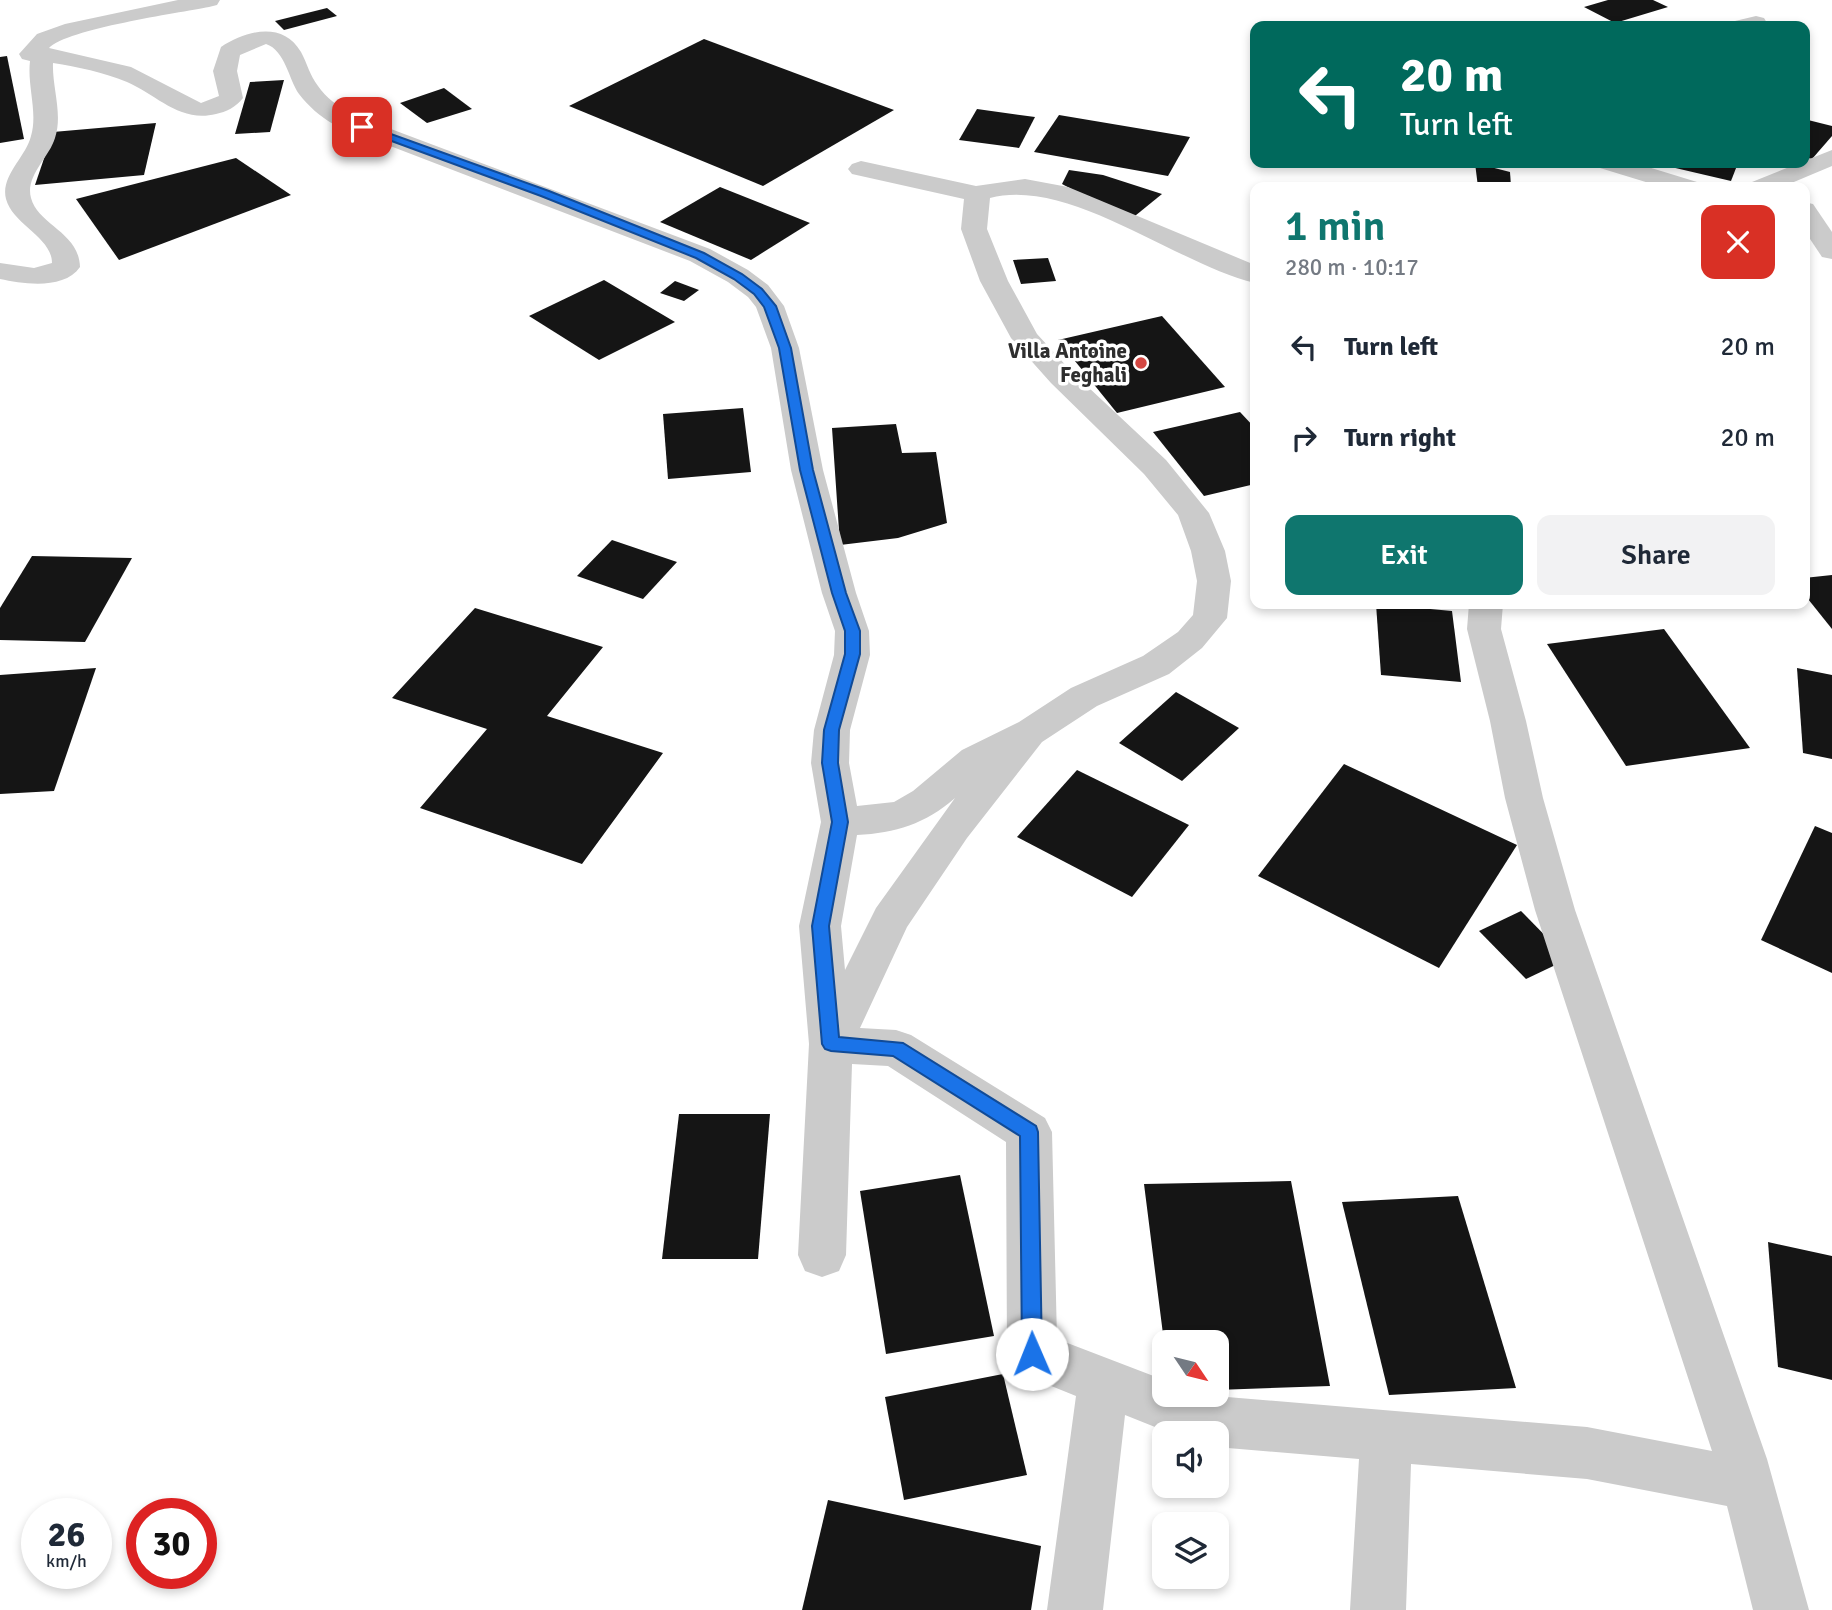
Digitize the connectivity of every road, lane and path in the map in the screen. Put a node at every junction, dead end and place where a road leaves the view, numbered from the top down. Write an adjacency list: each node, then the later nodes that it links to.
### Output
1 (209, 0): 2 (street)
2 (43, 54): 13 (street); 17 (street)
3 (1832, 157): 4 (street)
4 (1810, 167)
5 (1625, 168): 8 (street)
6 (1807, 168): 9 (street)
7 (861, 169): 10 (street)
8 (1672, 182)
9 (1775, 182)
10 (977, 194): 14 (street); 16 (street)
11 (1810, 219): 12 (street)
12 (1832, 251)
13 (0, 271)
14 (1250, 273)
15 (1486, 609): 22 (street)
16 (1032, 731): 17 (street); 18 (street)
17 (840, 822): 18 (street)
18 (831, 1044): 19 (street); 20 (street)
19 (822, 1255)
20 (1103, 1382): 21 (street); 23 (street)
21 (1382, 1436): 22 (street); 24 (street)
22 (1748, 1484): 25 (street)
23 (1075, 1610)
24 (1378, 1610)
25 (1781, 1610)

